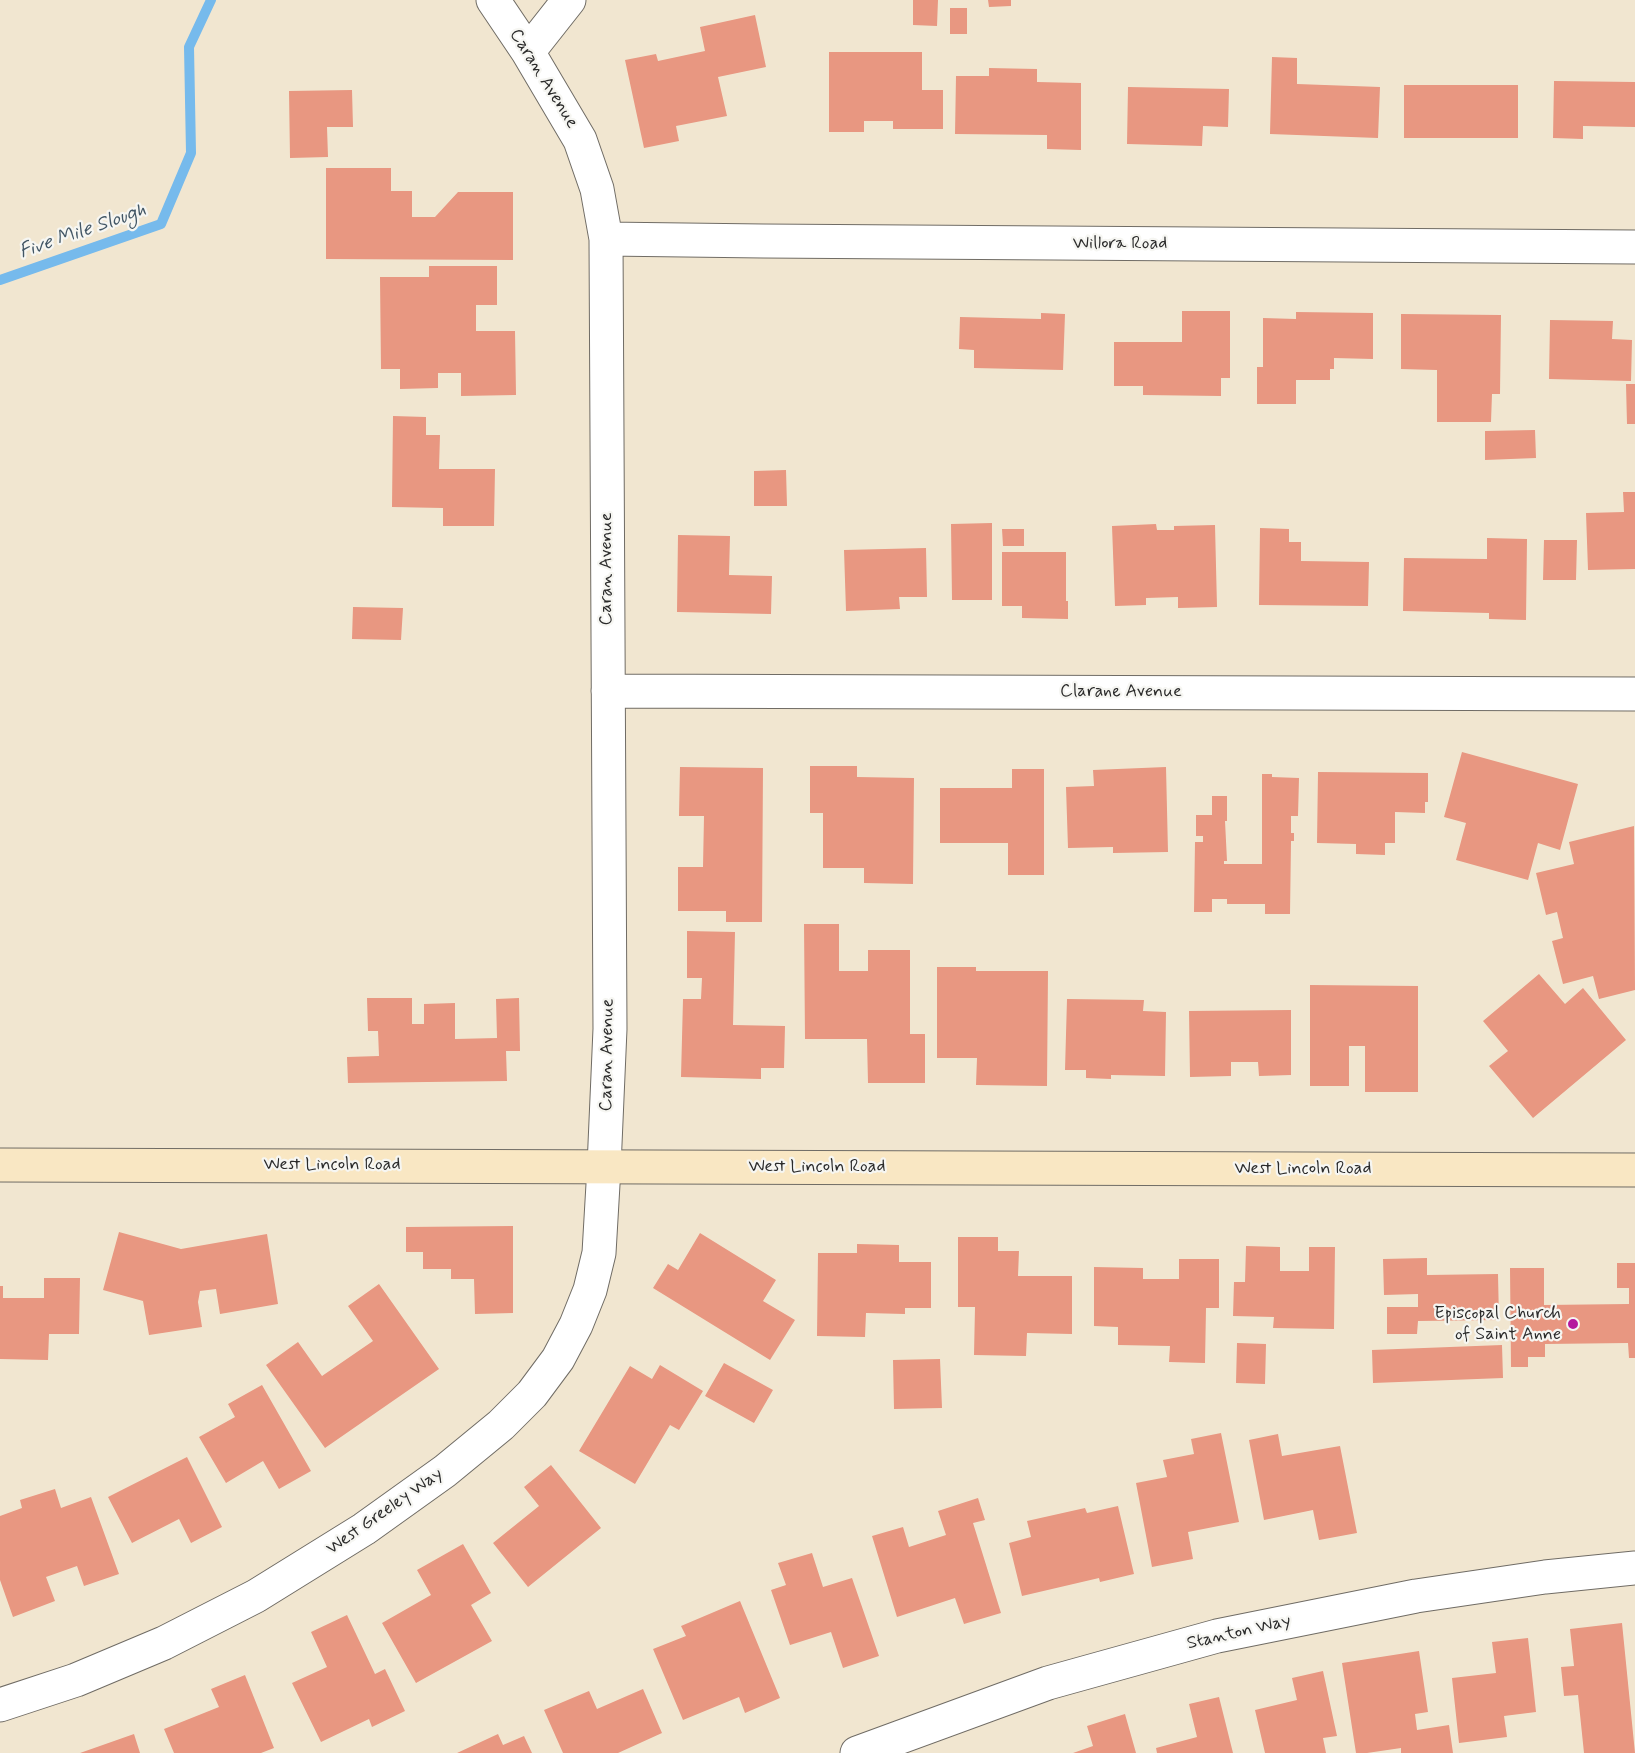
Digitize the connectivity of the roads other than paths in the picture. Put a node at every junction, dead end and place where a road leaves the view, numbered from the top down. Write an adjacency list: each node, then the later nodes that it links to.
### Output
1 (493, 0): 3 (street, Caran Avenue)
2 (569, 0): 3 (street)
3 (528, 52): 4 (street, Caran Avenue)
4 (606, 238): 5 (street, Willora Road); 6 (street, Caran Avenue)
5 (1635, 247)
6 (608, 691): 7 (street, Clarane Avenue); 9 (street, Caran Avenue)
7 (1635, 694)
8 (0, 1165): 9 (street, West Lincoln Road)
9 (604, 1167): 10 (street, West Lincoln Road); 12 (street, West Greeley Way)
10 (1635, 1170)
11 (1635, 1568): 13 (street, Stanton Way)
12 (0, 1705)
13 (857, 1753)

